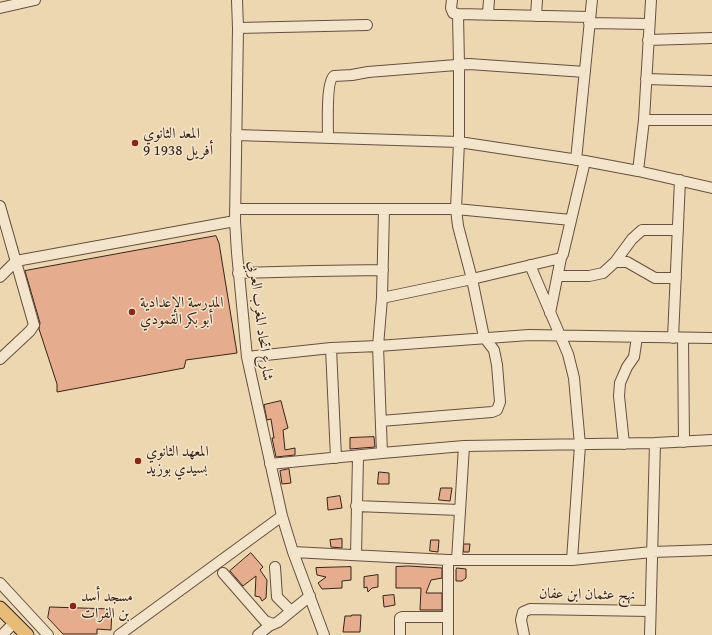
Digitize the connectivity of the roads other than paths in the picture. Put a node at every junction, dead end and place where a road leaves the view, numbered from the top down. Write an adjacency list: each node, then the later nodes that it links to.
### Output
1 (35, 0): 8 (street)
2 (237, 0): 15 (street, شارع اتحاد المغرب العربي)
3 (452, 0): 9 (street)
4 (489, 0): 10 (street)
5 (537, 0): 11 (street)
6 (592, 0): 12 (street)
7 (651, 0): 13 (street)
8 (0, 8)
9 (458, 14): 10 (street); 18 (street)
10 (488, 14): 11 (street)
11 (536, 16): 12 (street)
12 (590, 20): 13 (street); 19 (street)
13 (648, 24): 17 (street)
14 (367, 25): 15 (street)
15 (238, 28): 24 (street, شارع اتحاد المغرب العربي)
16 (712, 38): 17 (street)
17 (648, 40): 20 (street)
18 (459, 65): 19 (street); 25 (street); 26 (street)
19 (585, 72): 27 (street)
20 (646, 79): 21 (street); 22 (street)
21 (712, 81)
22 (644, 120): 23 (street); 28 (street)
23 (712, 120)
24 (236, 135): 25 (street); 32 (street, شارع اتحاد المغرب العربي)
25 (328, 138): 26 (street)
26 (459, 142): 27 (street); 33 (street)
27 (580, 160): 28 (street); 35 (street)
28 (638, 171): 29 (street)
29 (680, 180): 30 (street); 37 (street)
30 (712, 188)
31 (0, 206): 39 (street)
32 (235, 209): 34 (street); 36 (street, شارع اتحاد المغرب العربي)
33 (456, 209): 34 (street); 35 (street); 47 (street)
34 (384, 210): 42 (street)
35 (571, 220): 38 (street)
36 (235, 221): 39 (street); 43 (street, شارع اتحاد المغرب العربي)
37 (678, 230): 40 (street); 46 (street)
38 (561, 258): 41 (street); 44 (street)
39 (16, 262): 45 (street); 58 (street)
40 (615, 262): 44 (street); 46 (street)
41 (530, 265): 47 (street); 49 (street)
42 (383, 270): 43 (street); 48 (street)
43 (238, 273): 57 (street, شارع اتحاد المغرب العربي)
44 (558, 276): 49 (street)
45 (0, 277)
46 (676, 278): 53 (street)
47 (472, 279): 48 (street); 52 (street)
48 (382, 298): 55 (street)
49 (550, 313): 50 (street)
50 (561, 336): 51 (street); 52 (street); 62 (street)
51 (637, 337): 53 (street); 63 (street)
52 (484, 338): 55 (street); 59 (street)
53 (678, 338): 54 (street); 61 (street)
54 (712, 338)
55 (378, 346): 56 (street); 59 (street)
56 (331, 348): 57 (street); 68 (street)
57 (247, 357): 69 (street, شارع اتحاد المغرب العربي)
58 (0, 358)
59 (381, 421): 66 (street)
60 (712, 440): 61 (street)
61 (684, 442): 64 (street)
62 (580, 444): 63 (street); 65 (street); 78 (street)
63 (624, 444): 64 (street)
64 (656, 444): 75 (street)
65 (464, 446): 66 (street); 71 (street)
66 (382, 453): 67 (street)
67 (358, 456): 68 (street); 70 (street)
68 (336, 458): 69 (street)
69 (270, 464): 72 (street, شارع اتحاد المغرب العربي)
70 (356, 506): 71 (street); 76 (street)
71 (459, 510): 77 (street)
72 (282, 516): 74 (street, شارع اتحاد المغرب العربي); 92 (street)
73 (712, 550): 75 (street)
74 (293, 552): 76 (street); 82 (street, شارع اتحاد المغرب العربي)
75 (652, 552): 78 (street); 85 (street)
76 (356, 555): 77 (street)
77 (452, 560): 78 (street); 86 (street)
78 (572, 560)
79 (275, 567): 84 (street)
80 (223, 573): 88 (street)
81 (0, 583): 91 (street)
82 (310, 596): 84 (street); 94 (street, شارع اتحاد المغرب العربي)
83 (0, 608): 87 (main road)
84 (291, 611): 88 (street)
85 (650, 612): 97 (street, نهج عثمان ابن عفان); 98 (street)
86 (448, 617): 95 (street); 96 (street)
87 (15, 622): 89 (street); 90 (main road)
88 (272, 624): 93 (street)
89 (2, 635)
90 (27, 635)
91 (48, 635)
92 (119, 635)
93 (258, 635)
94 (324, 635)
95 (400, 635)
96 (448, 635)
97 (524, 635)
98 (650, 635)

